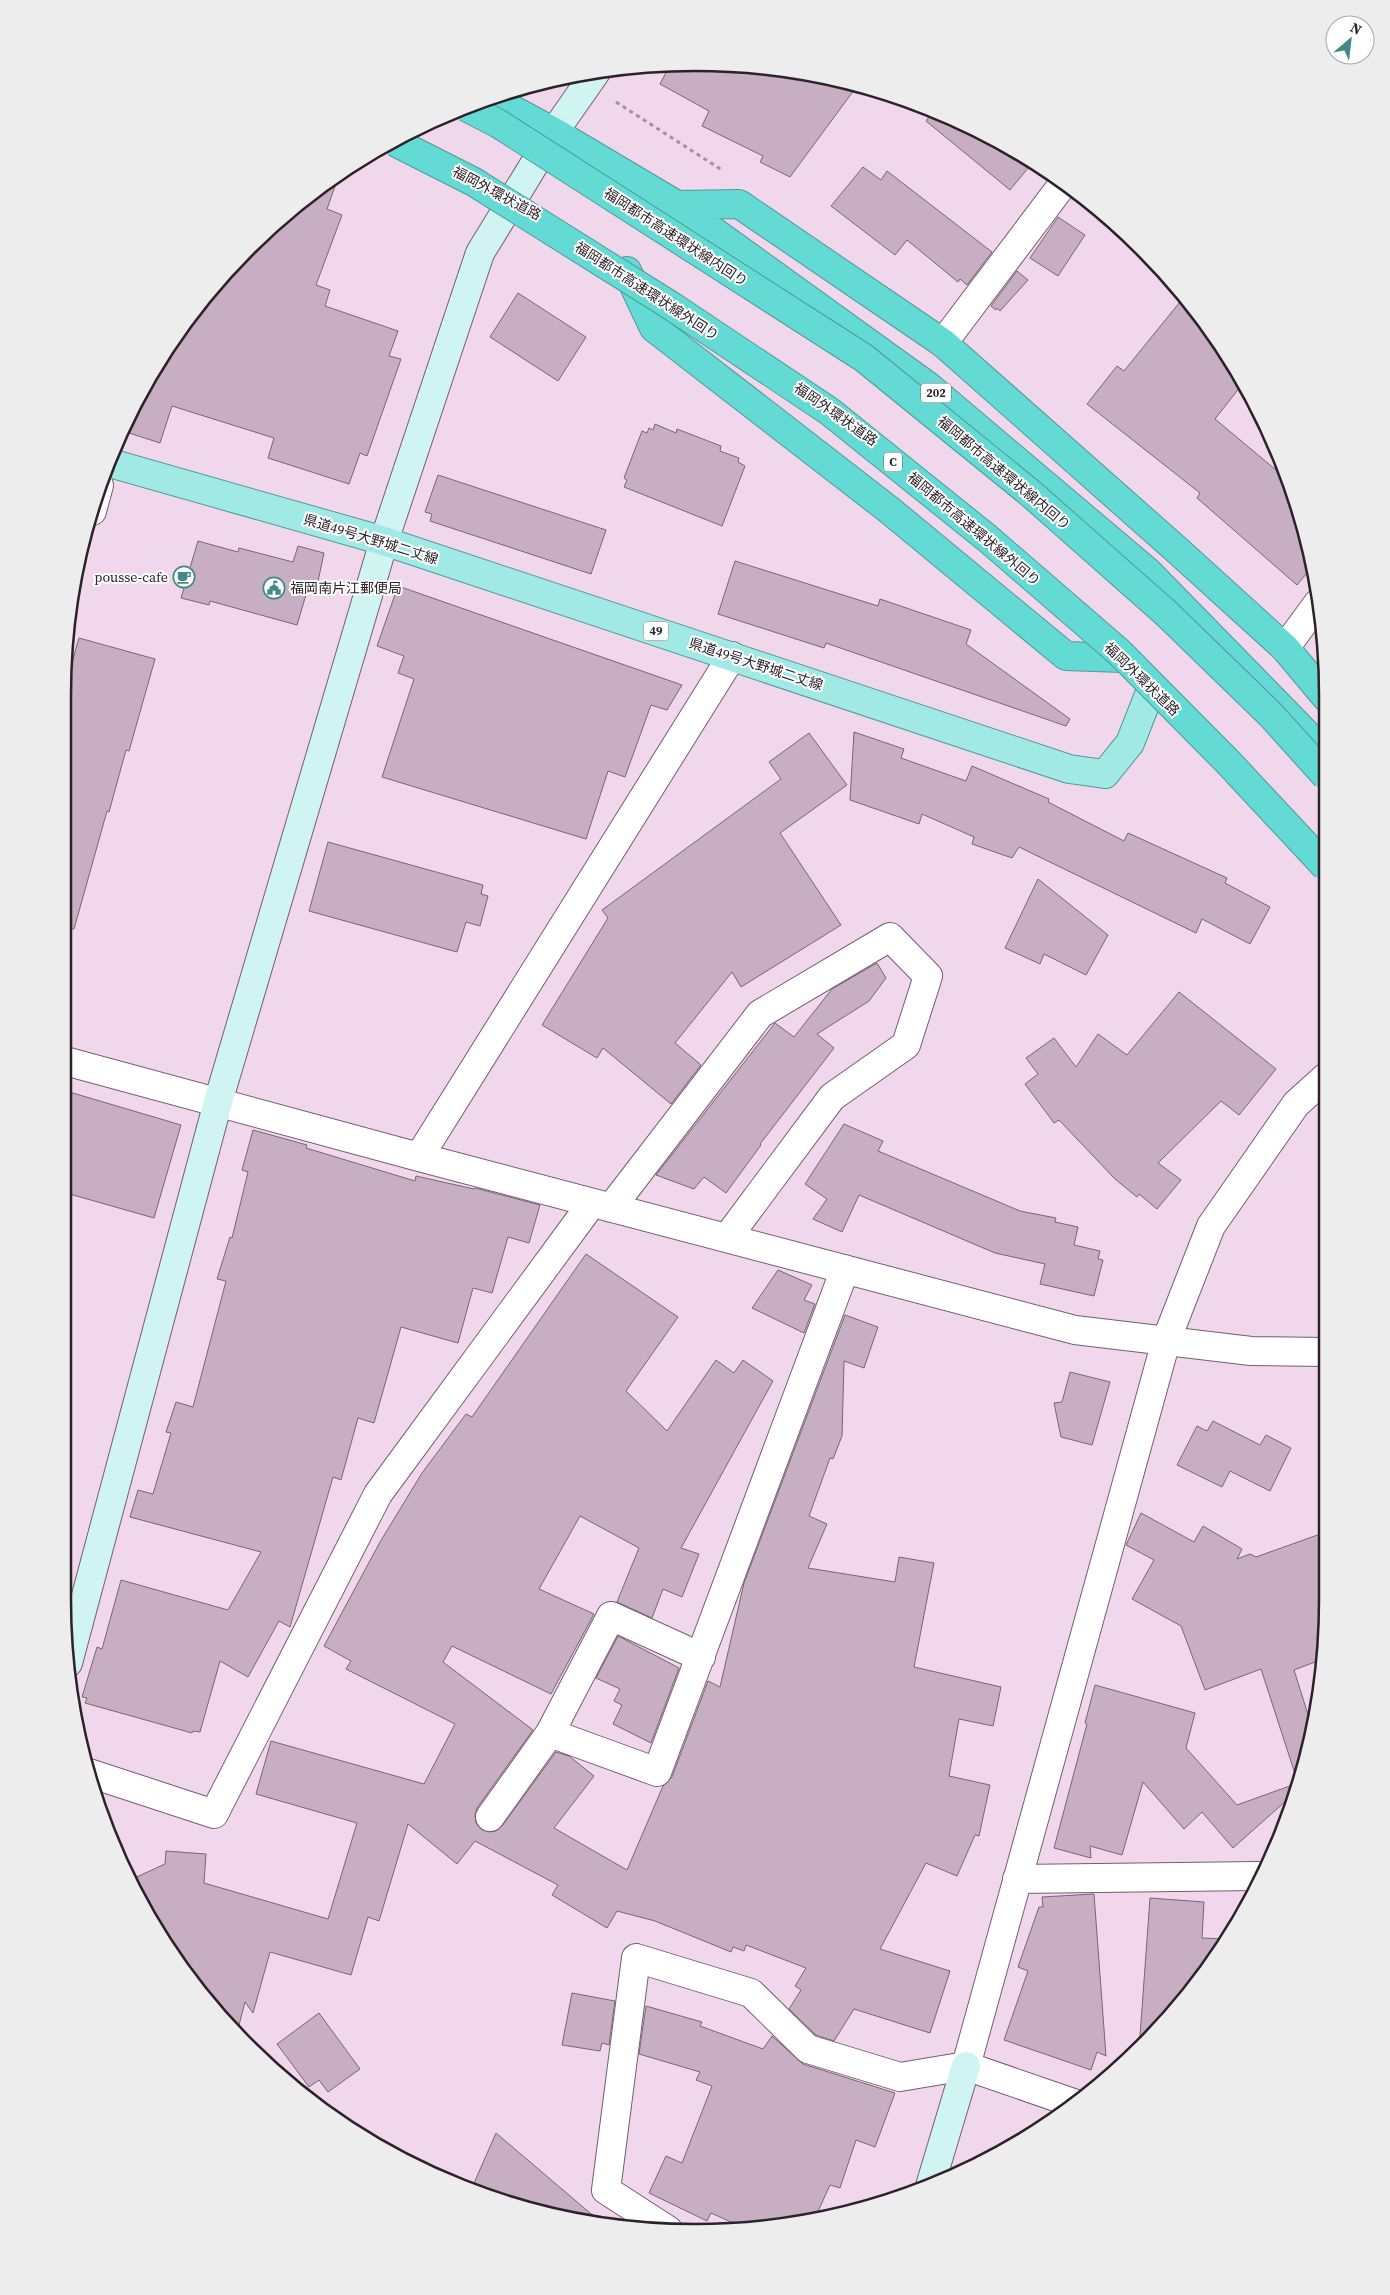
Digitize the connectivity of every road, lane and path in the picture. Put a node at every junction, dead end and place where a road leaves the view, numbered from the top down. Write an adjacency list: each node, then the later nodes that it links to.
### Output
1 (590, 81): 4 (street)
2 (500, 103): 4 (highway, 202)
3 (475, 112): 21 (highway, 福岡都市高速環状線内回り, bridge)
4 (554, 132): 8 (street); 9 (highway, 202)
5 (403, 145): 8 (highway, 福岡外環状道路)
6 (403, 145): 22 (highway, 福岡都市高速環状線外回り / C, bridge)
7 (1059, 189): 11 (street)
8 (511, 200): 10 (highway, 福岡外環状道路); 13 (street)
9 (677, 205): 11 (highway); 20 (highway, 202)
10 (624, 264): 17 (highway, 福岡外環状道路); 17 (highway)
11 (943, 343): 15 (highway)
12 (116, 465): 13 (main road, 県道49号大野城二丈線 / 49)
13 (384, 541): 16 (main road, 県道49号大野城二丈線 / 49); 26 (street)
14 (1312, 611): 15 (street)
15 (1285, 648): 19 (highway)
16 (732, 656): 18 (main road, 県道49号大野城二丈線 / 49); 27 (street)
17 (1123, 658): 18 (highway, 福岡外環状道路)
18 (1152, 687): 23 (highway, 福岡外環状道路)
19 (1319, 688)
20 (1319, 747)
21 (1319, 768)
22 (1319, 859)
23 (1319, 859)
24 (71, 1062): 26 (street)
25 (1319, 1083): 31 (street)
26 (218, 1102): 27 (street); 33 (street)
27 (419, 1157): 28 (street)
28 (601, 1205): 29 (street); 29 (street); 36 (street)
29 (727, 1238): 30 (street)
30 (845, 1269): 31 (street); 34 (street)
31 (1166, 1341): 32 (street); 39 (street)
32 (1319, 1352)
33 (73, 1643)
34 (701, 1657): 35 (street); 35 (street)
35 (550, 1733): 37 (street)
36 (97, 1776)
37 (490, 1817)
38 (1254, 1876): 39 (street)
39 (1018, 1879): 40 (street)
40 (966, 2066): 41 (street); 42 (street); 43 (street)
41 (1067, 2101)
42 (933, 2176)
43 (656, 2222)

